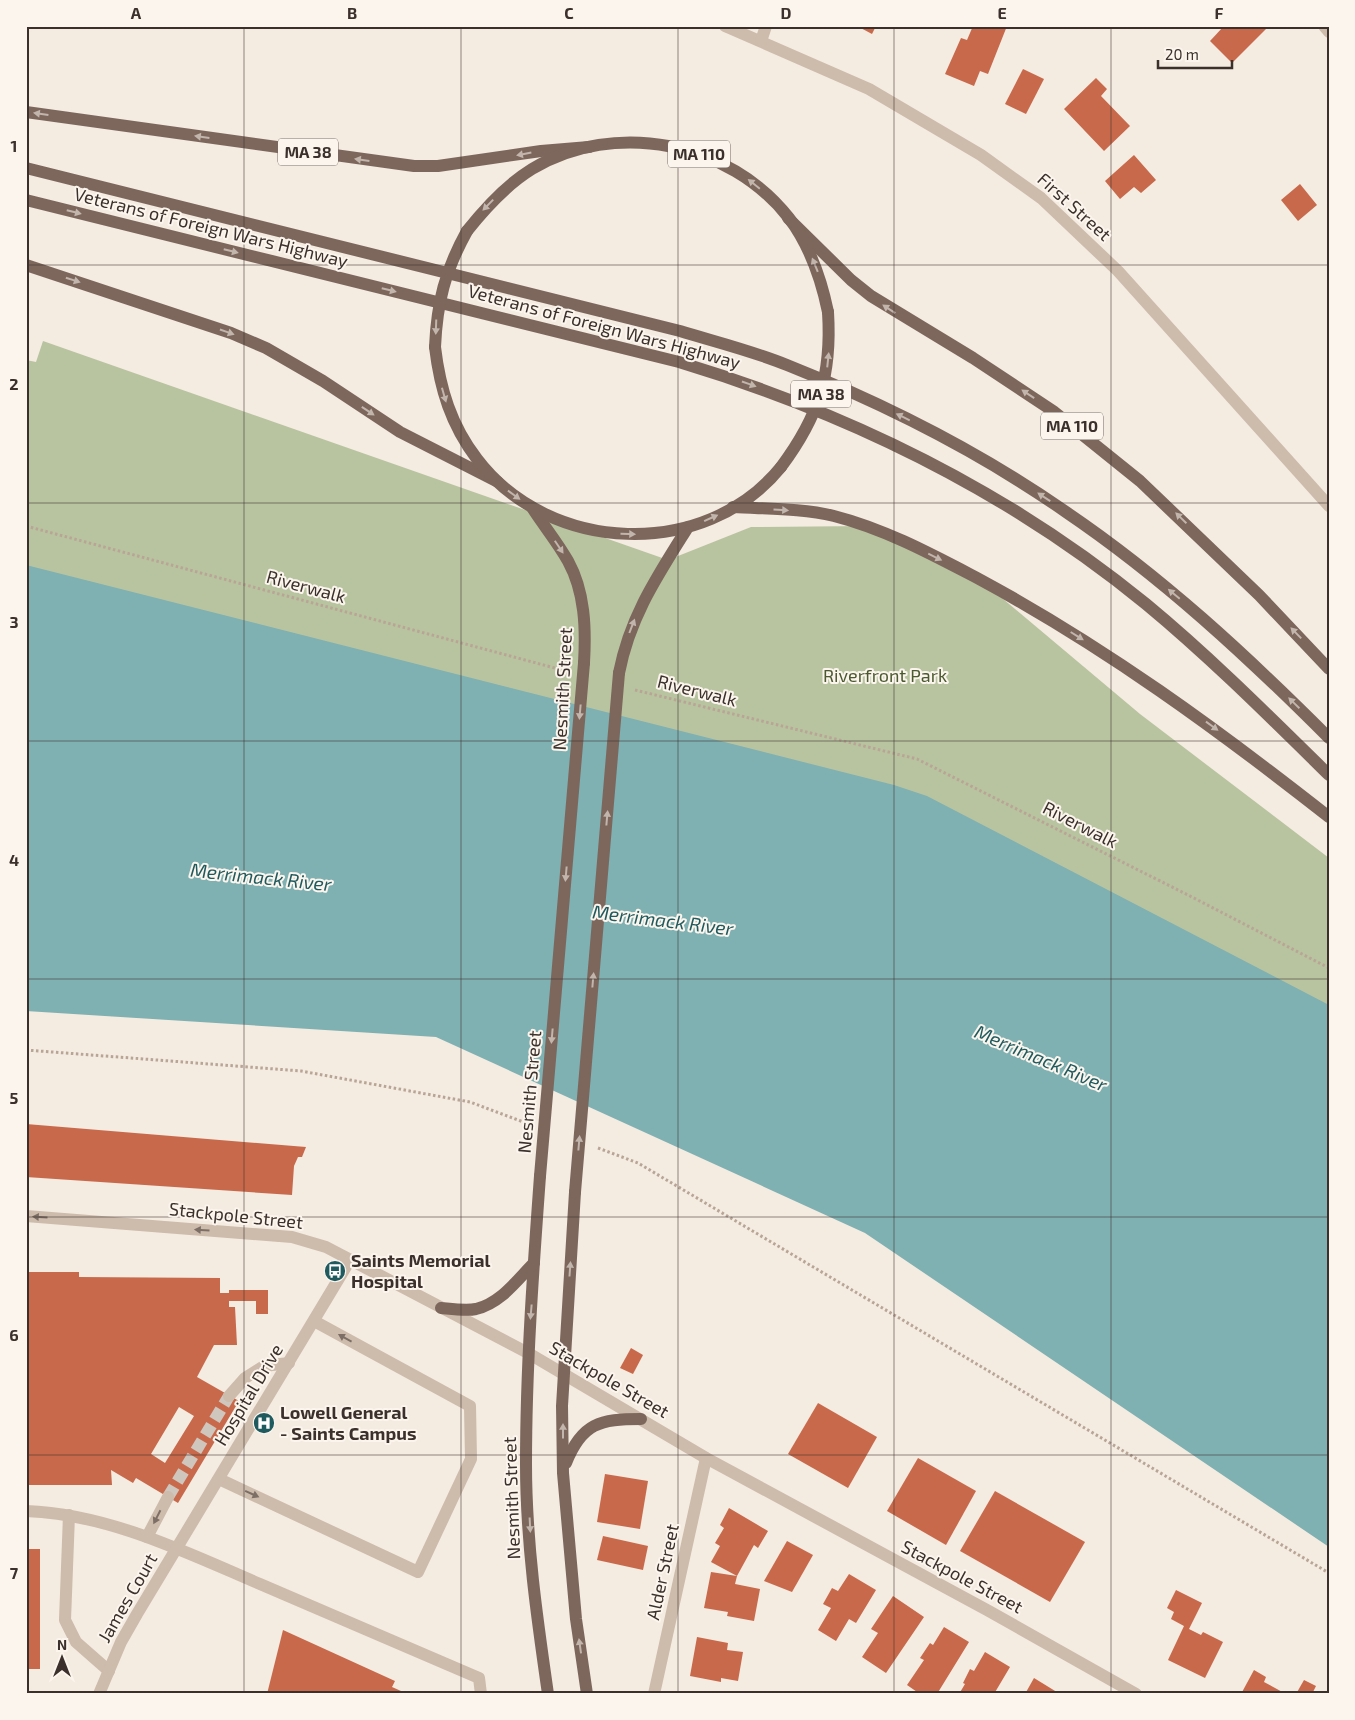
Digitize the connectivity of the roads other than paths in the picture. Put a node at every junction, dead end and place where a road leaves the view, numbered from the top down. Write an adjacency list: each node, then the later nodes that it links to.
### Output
1 (725, 26): 5 (street, First Street)
2 (766, 26): 5 (street)
3 (1324, 26): 4 (street)
4 (1329, 32)
5 (761, 41): 13 (street, First Street)
6 (26, 112): 7 (main road, MA 38, one-way to 6)
7 (590, 147): 10 (main road, MA 110, one-way to 7); 12 (main road, MA 110, one-way to 12, bridge)
8 (26, 168): 18 (main road, Veterans of Foreign Wars Highway, one-way to 8)
9 (26, 200): 19 (main road, Veterans of Foreign Wars Highway, one-way to 19)
10 (788, 218): 15 (main road, MA 38, one-way to 10, bridge); 17 (main road, MA 110, one-way to 10)
11 (26, 265): 12 (main road, one-way to 12)
12 (498, 482): 14 (main road, MA 110, one-way to 14)
13 (1329, 506)
14 (531, 507): 16 (main road, one-way to 16); 23 (main road, Nesmith Street, one-way to 23, bridge)
15 (733, 508): 16 (main road, one-way to 15); 20 (main road, one-way to 20)
16 (688, 527): 28 (main road, one-way to 16, bridge)
17 (1329, 669)
18 (1329, 738)
19 (1329, 775)
20 (1329, 817)
21 (26, 1216): 22 (street, Stackpole Street, one-way to 21)
22 (350, 1260): 24 (street, Stackpole Street); 25 (street, Hospital Drive)
23 (534, 1264): 24 (main road); 26 (main road, Nesmith Street, one-way to 26)
24 (441, 1308): 26 (street, Stackpole Street)
25 (314, 1321): 27 (street, Hospital Drive); 33 (street, one-way to 25)
26 (528, 1354): 28 (street, Stackpole Street); 42 (main road, Nesmith Street, one-way to 42)
27 (289, 1363): 29 (street); 33 (street, Hospital Drive)
28 (565, 1375): 30 (street, Stackpole Street); 32 (main road, one-way to 28)
29 (229, 1396)
30 (641, 1419): 31 (street, Stackpole Street); 32 (main road)
31 (706, 1458): 44 (street, Alder Street); 45 (street, Stackpole Street)
32 (563, 1470): 43 (main road, one-way to 32)
33 (219, 1479): 38 (street, Hospital Drive)
34 (168, 1497): 37 (street, one-way to 37)
35 (26, 1511): 36 (street)
36 (68, 1514): 37 (street); 39 (street)
37 (147, 1537): 38 (street)
38 (177, 1548): 39 (street, James Court); 41 (street)
39 (109, 1671): 40 (street, James Court)
40 (99, 1694)
41 (481, 1694)
42 (548, 1694)
43 (587, 1694)
44 (654, 1694)
45 (1136, 1694)

